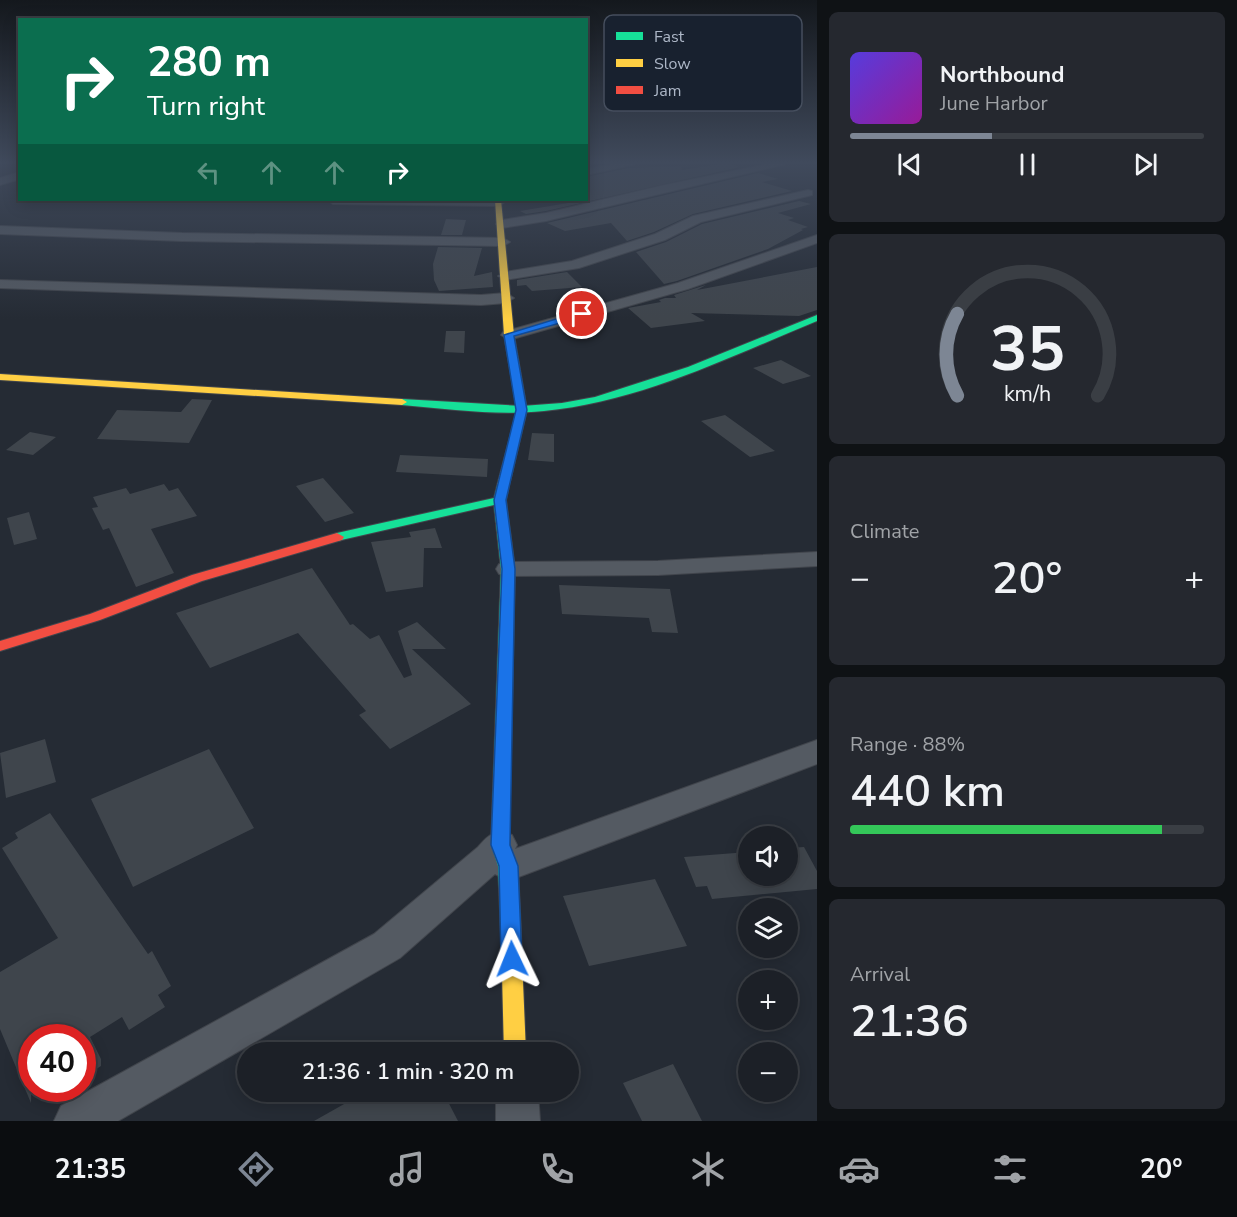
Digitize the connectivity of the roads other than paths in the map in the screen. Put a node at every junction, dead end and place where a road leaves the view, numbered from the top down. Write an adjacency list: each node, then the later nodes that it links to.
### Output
1 (501, 215): 4 (street)
2 (553, 215): 4 (street)
3 (714, 215): 8 (street)
4 (502, 224): 7 (street)
5 (0, 230): 7 (street)
6 (817, 238): 12 (street)
7 (503, 242): 8 (street)
8 (505, 276): 10 (street)
9 (0, 284): 10 (street)
10 (506, 298): 12 (street)
11 (817, 318): 14 (street)
12 (509, 335): 14 (street)
13 (0, 377): 14 (street)
14 (522, 410): 15 (street)
15 (500, 500): 17 (street); 18 (street)
16 (817, 559): 17 (street)
17 (508, 569): 20 (street)
18 (0, 646)
19 (817, 752): 20 (street)
20 (504, 855): 21 (street); 23 (street)
21 (514, 1042)
22 (517, 1102): 24 (street)
23 (76, 1121)
24 (518, 1121)

